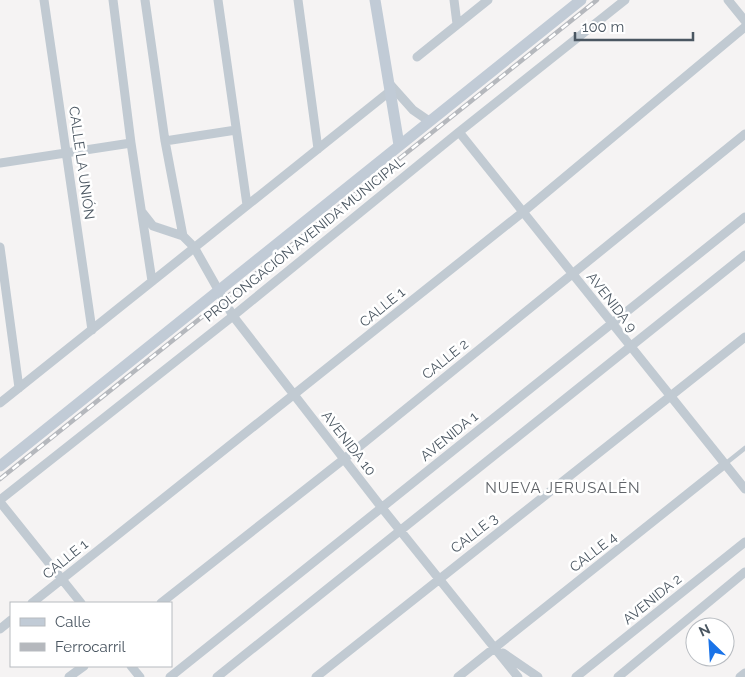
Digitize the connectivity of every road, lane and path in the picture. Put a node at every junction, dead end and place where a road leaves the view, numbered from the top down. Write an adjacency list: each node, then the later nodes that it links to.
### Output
1 (44, 0): 25 (street, CALLE LA UNIÓN)
2 (113, 0): 22 (street)
3 (145, 0): 21 (street)
4 (218, 0): 18 (street)
5 (298, 0): 24 (street)
6 (375, 0): 16 (main road)
7 (454, 0): 13 (street)
8 (488, 0): 13 (street)
9 (582, 0): 17 (main road, PROLONGACIÓN AVENIDA MUNICIPAL)
10 (625, 0): 19 (street, PROLONGACIÓN AVENIDA MUNICIPAL)
11 (728, 0): 12 (street)
12 (745, 21)
13 (458, 24): 15 (street)
14 (745, 27): 29 (street, CALLE 1)
15 (417, 57)
16 (389, 86): 17 (street); 23 (main road); 24 (street)
17 (429, 121): 23 (main road, PROLONGACIÓN AVENIDA MUNICIPAL)
18 (236, 130): 21 (street); 27 (street)
19 (459, 132): 29 (street, AVENIDA 9); 38 (street, PROLONGACIÓN AVENIDA MUNICIPAL)
20 (745, 134): 35 (street, CALLE 2)
21 (165, 142): 31 (street)
22 (131, 143): 25 (street); 28 (street)
23 (400, 145): 37 (main road, PROLONGACIÓN AVENIDA MUNICIPAL)
24 (318, 149): 27 (street)
25 (66, 153): 26 (street); 40 (street, CALLE LA UNIÓN)
26 (0, 163)
27 (247, 206): 33 (street)
28 (141, 210): 31 (street); 36 (street)
29 (523, 212): 35 (street, AVENIDA 9); 44 (street, CALLE 1)
30 (745, 217): 39 (street, AVENIDA 1)
31 (183, 236): 33 (street, AVENIDA 10)
32 (0, 247): 43 (street)
33 (194, 247): 36 (street); 37 (street, AVENIDA 10)
34 (745, 255): 42 (street)
35 (572, 273): 39 (street, AVENIDA 9); 48 (street, CALLE 2)
36 (152, 281): 40 (street)
37 (218, 290): 38 (street, AVENIDA 10); 50 (main road, PROLONGACIÓN AVENIDA MUNICIPAL)
38 (233, 316): 44 (street, AVENIDA 10); 52 (street, PROLONGACIÓN AVENIDA MUNICIPAL)
39 (612, 323): 42 (street, AVENIDA 9); 53 (street, AVENIDA 1)
40 (92, 330): 43 (street)
41 (745, 337): 45 (street, CALLE 3)
42 (630, 346): 45 (street, AVENIDA 9); 54 (street)
43 (19, 388): 46 (street)
44 (294, 394): 48 (street, AVENIDA 10); 58 (street, CALLE 1)
45 (670, 396): 49 (street, AVENIDA 9); 57 (street, CALLE 3)
46 (0, 403)
47 (745, 448): 49 (lane, CALLE 4)
48 (344, 460): 53 (street, AVENIDA 10); 61 (street, CALLE 2)
49 (725, 464): 51 (street, AVENIDA 9); 62 (street, CALLE 4)
50 (0, 466)
51 (745, 489)
52 (0, 501): 58 (street)
53 (382, 508): 54 (street, AVENIDA 10); 68 (street, AVENIDA 1)
54 (399, 530): 57 (street, AVENIDA 10); 69 (street)
55 (745, 542): 74 (street, AVENIDA 2)
56 (745, 572): 75 (street)
57 (438, 578): 62 (street, AVENIDA 10); 70 (street, CALLE 3)
58 (62, 579): 59 (street, CALLE 1); 60 (street)
59 (33, 602)
60 (80, 602)
61 (162, 602)
62 (494, 647): 71 (street, CALLE 4); 72 (street, AVENIDA 10); 73 (street, AVENIDA 10)
63 (83, 667): 66 (street)
64 (132, 667): 67 (street)
65 (745, 673): 76 (street)
66 (69, 677)
67 (140, 677)
68 (170, 677)
69 (216, 677)
70 (316, 677)
71 (458, 677)
72 (518, 677)
73 (538, 677)
74 (576, 677)
75 (618, 677)
76 (740, 677)

